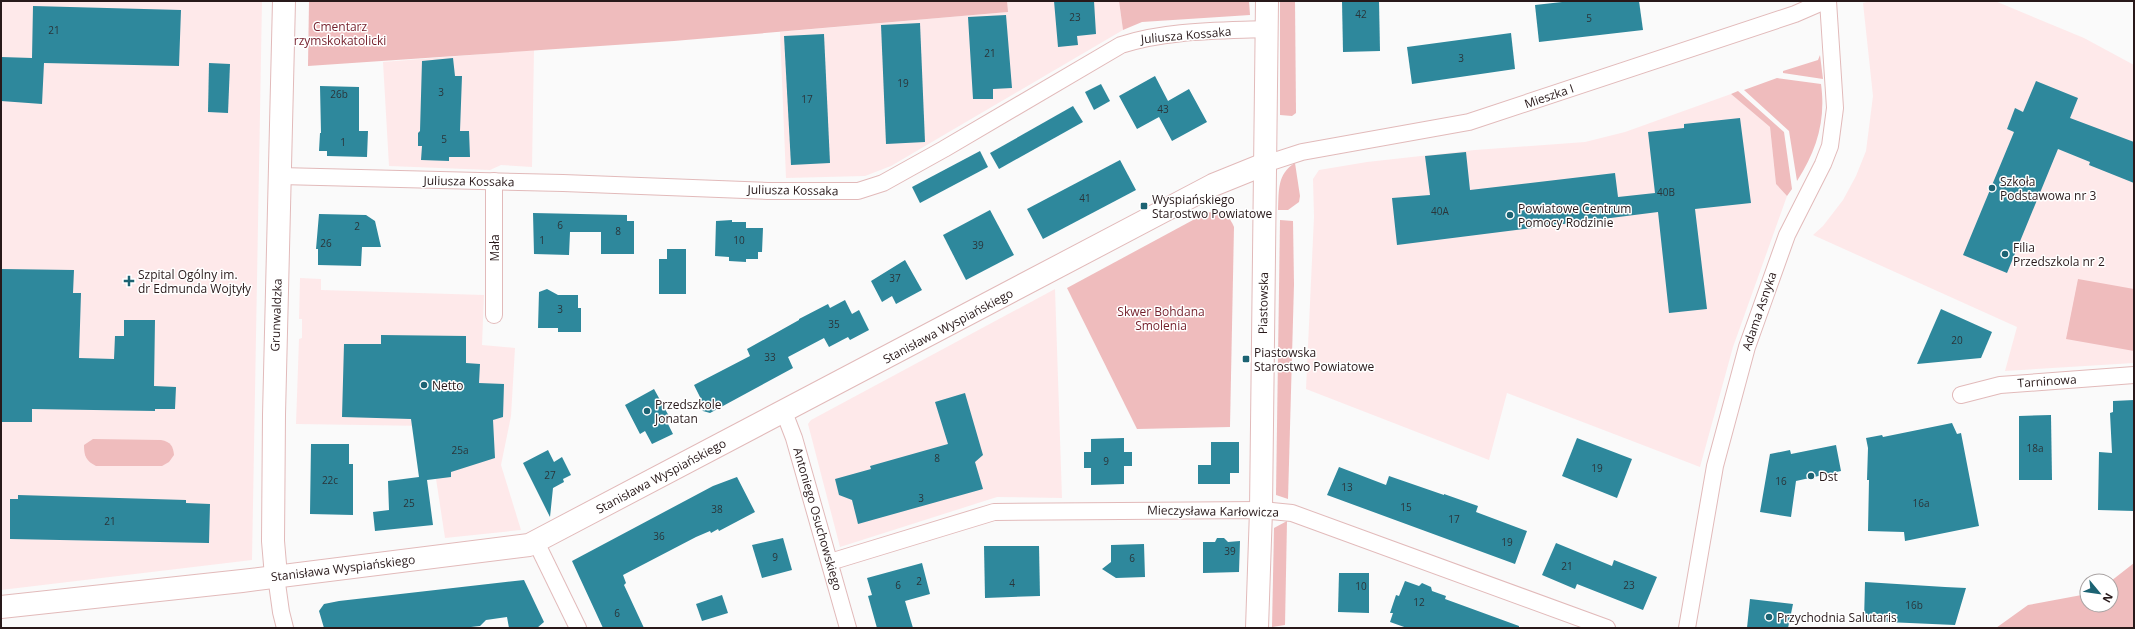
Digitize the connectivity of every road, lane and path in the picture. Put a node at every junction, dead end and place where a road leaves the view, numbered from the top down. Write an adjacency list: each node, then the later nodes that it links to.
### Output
1 (284, 1): 6 (street, Grunwaldzka)
2 (1267, 1): 4 (street, Piastowska)
3 (1827, 1): 5 (street, Mieszka I); 22 (street, Adama Asnyka)
4 (1267, 29): 5 (street, Piastowska); 7 (street, Juliusza Kossaka)
5 (1266, 164): 11 (street, Stanisława Wyspiańskiego); 12 (street, Piastowska)
6 (280, 176): 7 (street, Juliusza Kossaka); 15 (street, Grunwaldzka)
7 (494, 181): 8 (street, Mała)
8 (494, 315)
9 (2134, 375): 10 (street, Tarninowa)
10 (1961, 395)
11 (784, 412): 13 (street, Stanisława Wyspiańskiego); 14 (street, Antoniego Osuchowskiego)
12 (1261, 510): 14 (street, Mieczysława Karłowicza); 20 (street, Piastowska); 21 (street, Mieczysława Karłowicza)
13 (536, 542): 15 (street, Stanisława Wyspiańskiego); 18 (street)
14 (830, 562): 19 (street, Antoniego Osuchowskiego)
15 (276, 576): 16 (street, Stanisława Wyspiańskiego); 17 (street, Grunwaldzka)
16 (1, 608)
17 (285, 628)
18 (578, 628)
19 (848, 628)
20 (1257, 628)
21 (1607, 628)
22 (1687, 628)

